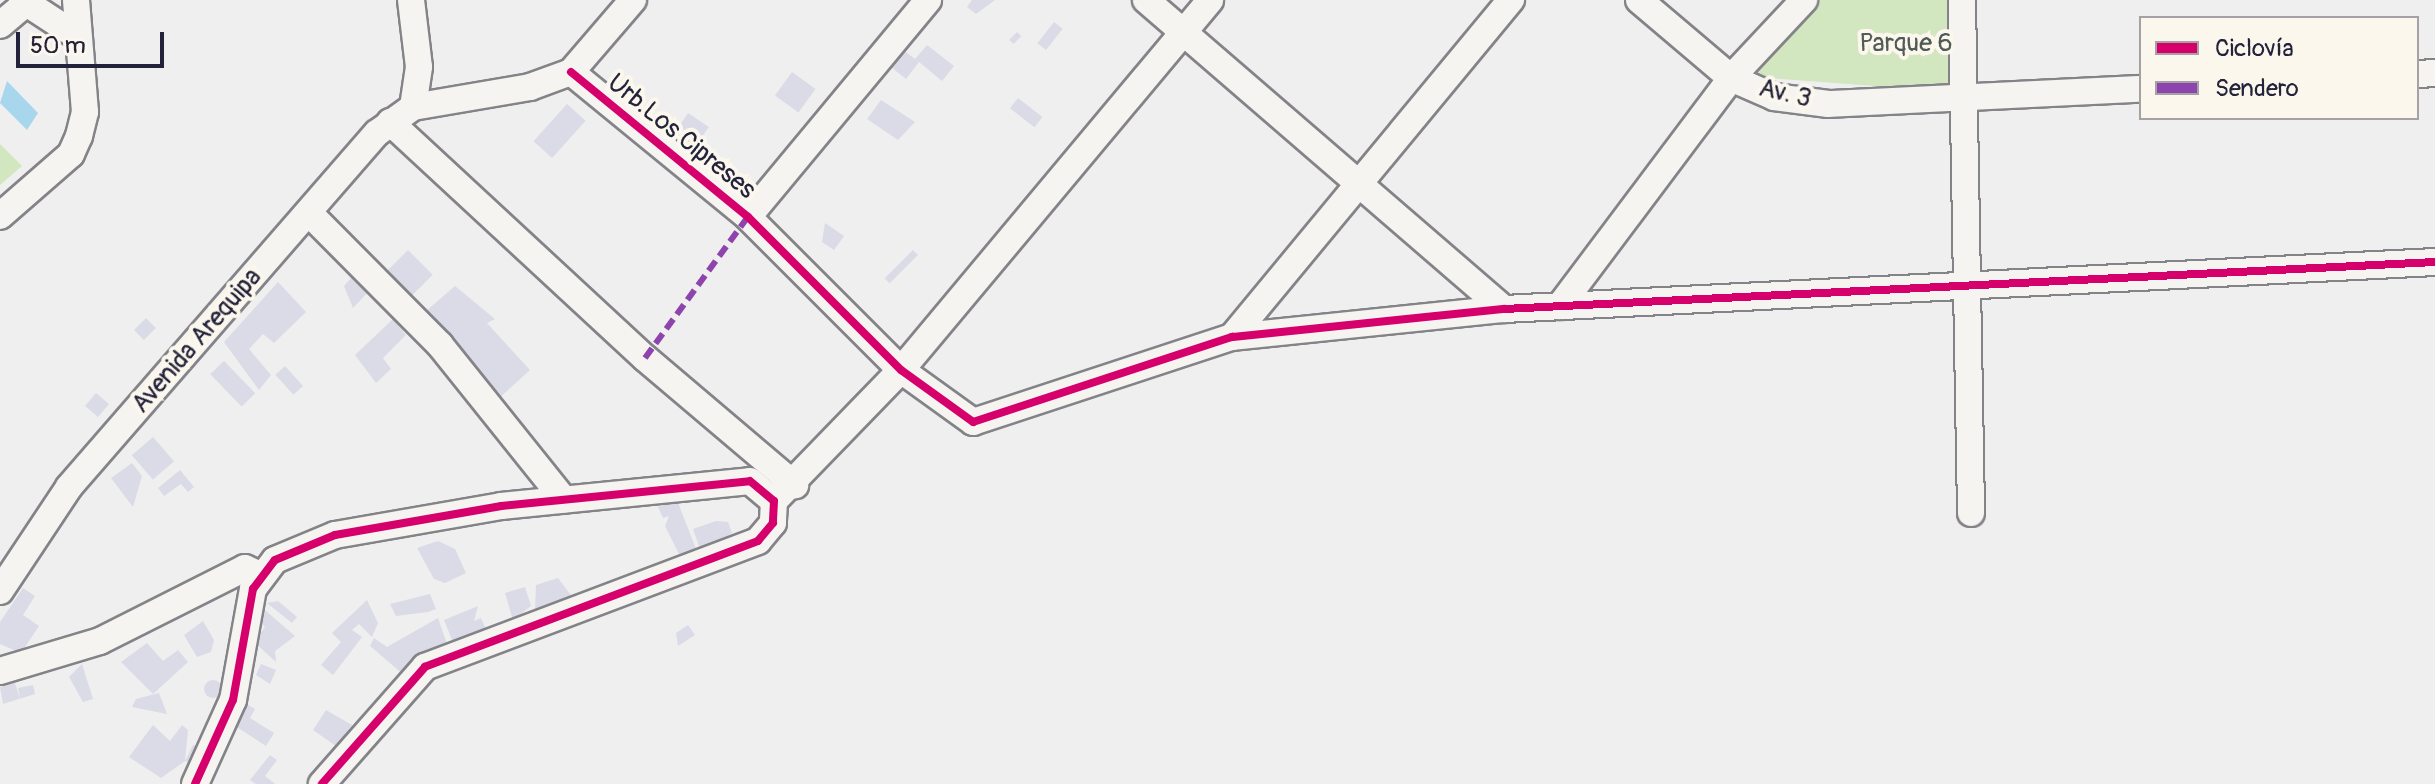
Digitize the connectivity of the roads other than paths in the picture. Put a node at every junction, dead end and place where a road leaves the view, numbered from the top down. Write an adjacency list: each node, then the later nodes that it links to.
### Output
1 (76, 0): 14 (street)
2 (411, 0): 19 (street)
3 (633, 0): 15 (street)
4 (928, 0): 24 (street)
5 (1146, 0): 13 (street)
6 (1210, 0): 13 (street)
7 (1511, 0): 21 (street)
8 (1639, 0): 16 (street, Av. 3)
9 (1804, 0): 16 (street)
10 (1962, 0): 18 (street)
11 (24, 1): 12 (street); 14 (street)
12 (0, 25)
13 (1184, 32): 21 (street); 30 (street)
14 (77, 36): 23 (street)
15 (571, 72): 19 (street); 24 (street, Urb.Los Cipreses)
16 (1731, 78): 18 (street, Av. 3); 27 (street)
17 (2139, 89): 18 (street, Av. 3)
18 (1961, 99): 26 (street)
19 (413, 107): 20 (street, Avenida Arequipa)
20 (390, 122): 22 (street, Avenida Arequipa); 31 (street)
21 (1358, 186): 28 (street); 29 (street)
22 (309, 213): 32 (street); 36 (street, Avenida Arequipa)
23 (0, 216)
24 (748, 217): 30 (street, Urb.Los Cipreses)
25 (2435, 262): 26 (street)
26 (1968, 289): 27 (street); 34 (street)
27 (1560, 306): 28 (street)
28 (1504, 309): 29 (street)
29 (1232, 337): 30 (street, Urb.Los Cipreses)
30 (901, 370): 31 (street)
31 (795, 485): 33 (street)
32 (564, 500): 33 (street); 35 (street)
33 (774, 501): 39 (street)
34 (1971, 513)
35 (260, 575): 37 (street); 38 (street)
36 (0, 591)
37 (0, 671)
38 (195, 784)
39 (322, 784)

